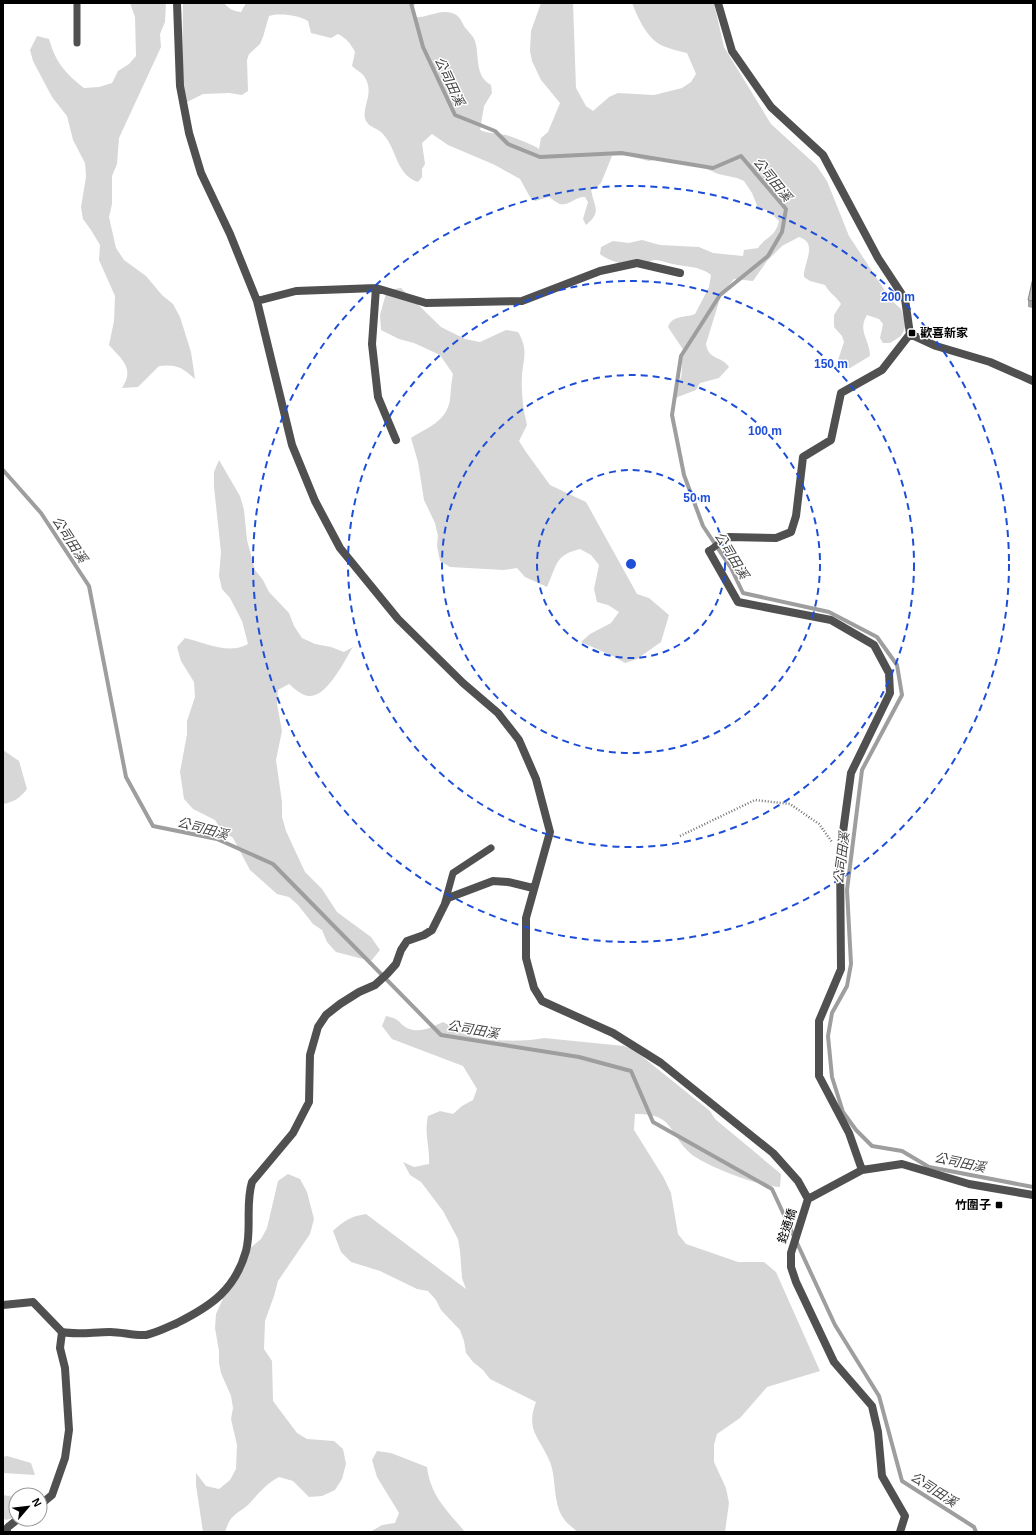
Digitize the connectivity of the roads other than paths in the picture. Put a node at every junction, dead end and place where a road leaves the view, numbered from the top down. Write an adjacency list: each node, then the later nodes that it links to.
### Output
1 (77, 3): 4 (lane)
2 (177, 3): 7 (street)
3 (718, 3): 8 (street)
4 (77, 43)
5 (680, 273): 6 (street)
6 (376, 288): 7 (street); 10 (street)
7 (257, 302): 14 (street)
8 (910, 334): 9 (street); 11 (street)
9 (1033, 381)
10 (396, 440)
11 (722, 541): 12 (lane)
12 (709, 551): 16 (street)
13 (491, 848): 15 (lane)
14 (533, 888): 15 (street); 18 (street)
15 (444, 906): 20 (street)
16 (862, 1170): 17 (street); 18 (street)
17 (1033, 1195)
18 (807, 1202): 22 (street, 銓通橋)
19 (3, 1305): 20 (street)
20 (62, 1332): 21 (street)
21 (48, 1499)
22 (900, 1532)

